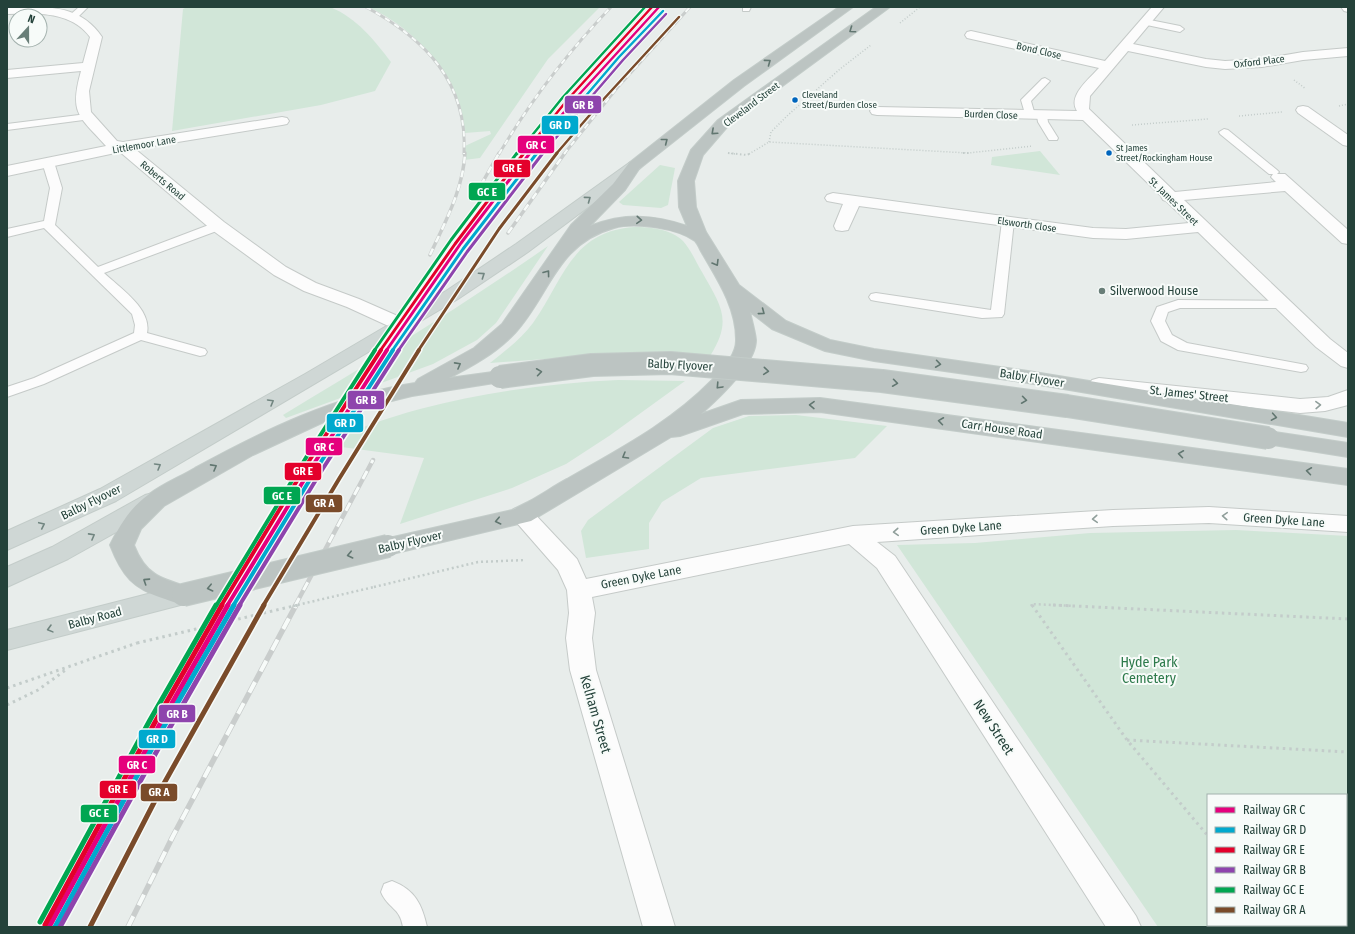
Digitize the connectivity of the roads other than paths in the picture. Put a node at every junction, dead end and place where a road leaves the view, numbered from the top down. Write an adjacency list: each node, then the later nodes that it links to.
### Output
1 (847, 7): 27 (highway, Cleveland Street, one-way to 1)
2 (884, 7): 40 (highway, Cleveland Street, one-way to 40)
3 (1158, 7): 6 (street)
4 (7, 10): 5 (street, Roberts Road)
5 (78, 12): 11 (street, Roberts Road)
6 (1145, 22): 7 (lane); 9 (street)
7 (1180, 29)
8 (971, 35): 12 (street, Bond Close)
9 (1124, 46): 10 (street, Oxford Place); 12 (street)
10 (1348, 52)
11 (89, 66): 13 (street); 19 (street, Roberts Road)
12 (1108, 66): 18 (street)
13 (7, 74)
14 (1045, 80): 17 (lane)
15 (1304, 110): 24 (street)
16 (877, 111): 17 (street, Burden Close)
17 (1036, 116): 18 (street, Burden Close); 23 (lane)
18 (1087, 116): 31 (street, St. James Street)
19 (87, 117): 21 (lane); 25 (street, Roberts Road)
20 (282, 121): 25 (street, Littlemoor Lane)
21 (7, 127)
22 (1224, 132): 29 (lane)
23 (1053, 138)
24 (1348, 142)
25 (123, 147): 26 (street, Littlemoor Lane); 36 (street, Roberts Road)
26 (48, 162): 28 (street, Littlemoor Lane); 35 (lane)
27 (634, 166): 42 (highway, Cleveland Street); 47 (main road, Cleveland Street, one-way to 27)
28 (7, 171)
29 (1273, 172): 30 (street)
30 (1289, 186): 31 (street); 41 (street)
31 (1169, 197): 38 (street, St. James Street)
32 (833, 198): 33 (street, Elsworth Close)
33 (853, 201): 34 (street, Elsworth Close); 37 (street)
34 (1008, 221): 38 (street, Elsworth Close); 45 (lane)
35 (47, 224): 39 (lane); 43 (lane)
36 (218, 226): 43 (lane); 47 (street, Roberts Road)
37 (842, 226)
38 (1201, 227): 46 (street, St. James Street)
39 (7, 233)
40 (701, 238): 42 (highway, Balby Flyover, one-way to 40); 44 (highway, Balby Flyover, one-way to 44)
41 (1348, 239)
42 (565, 248): 53 (highway, Balby Flyover, one-way to 42)
43 (96, 272): 48 (lane)
44 (731, 288): 52 (highway, Balby Flyover, one-way to 52); 57 (highway, Balby Flyover, one-way to 57)
45 (876, 297)
46 (1281, 304): 50 (street, St. James Street); 51 (lane)
47 (402, 325): 64 (main road, Balby Flyover, one-way to 47)
48 (140, 335): 49 (lane); 54 (lane)
49 (200, 352)
50 (1348, 362)
51 (1301, 368)
52 (1028, 377): 55 (street, St. James' Street, one-way to 55); 56 (highway, Balby Flyover, one-way to 56)
53 (412, 390): 58 (highway, Balby Flyover, one-way to 58, bridge); 60 (highway, Balby Flyover, one-way to 53)
54 (7, 392)
55 (1348, 396)
56 (1348, 430)
57 (659, 436): 59 (highway, Carr House Road, one-way to 57); 61 (highway, Balby Flyover, one-way to 61)
58 (1348, 450)
59 (1348, 477)
60 (156, 500): 66 (main road, Balby Flyover, one-way to 60); 67 (highway, Balby Flyover, one-way to 60)
61 (522, 515): 65 (street); 67 (highway, Balby Flyover, one-way to 67, bridge)
62 (1348, 524): 63 (street, Green Dyke Lane, one-way to 63)
63 (853, 535): 65 (street, Green Dyke Lane); 72 (street, New Street)
64 (7, 541)
65 (573, 577): 71 (street, Kelham Street)
66 (7, 578)
67 (182, 595): 68 (main road, Balby Road, one-way to 68)
68 (7, 640)
69 (392, 892): 70 (lane)
70 (416, 927)
71 (659, 927)
72 (1125, 927)

